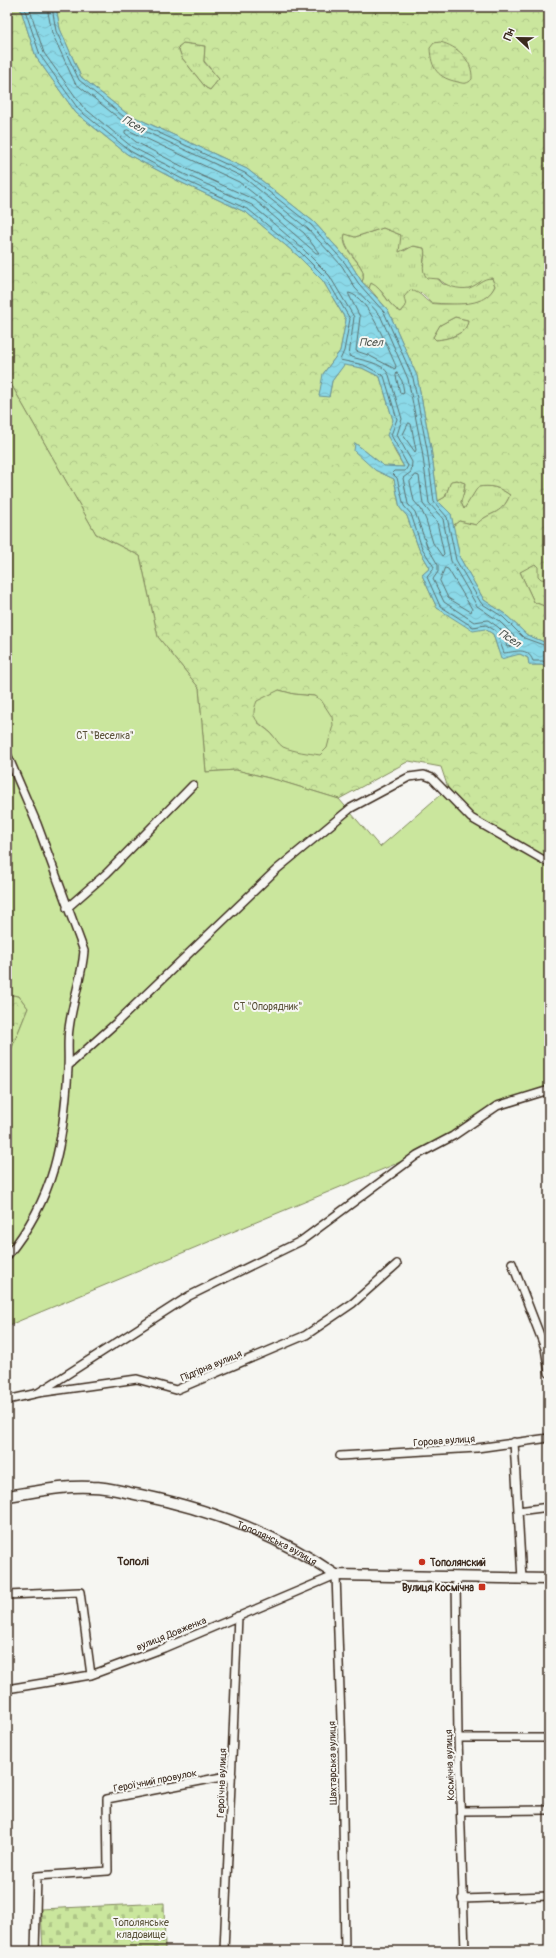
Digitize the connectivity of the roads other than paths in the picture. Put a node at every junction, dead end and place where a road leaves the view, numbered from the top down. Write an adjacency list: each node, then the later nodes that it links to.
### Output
1 (7, 754): 4 (street)
2 (194, 785): 4 (street)
3 (549, 863): 5 (street)
4 (67, 908): 5 (street)
5 (68, 1066): 7 (street)
6 (549, 1090): 11 (street)
7 (7, 1256)
8 (512, 1263): 10 (street)
9 (397, 1264): 11 (street, Підгірна вулиця)
10 (549, 1373)
11 (38, 1393): 12 (street, Підгірна вулиця)
12 (7, 1400)
13 (549, 1438): 14 (street, Горова вулиця)
14 (514, 1442): 15 (street, Горова вулиця); 18 (street)
15 (340, 1456)
16 (7, 1496): 19 (street, Тополянська вулиця)
17 (549, 1506): 18 (street)
18 (518, 1511): 21 (street)
19 (336, 1575): 20 (street); 24 (street, вулиця Довженка); 36 (street, Шахтарська вулиця)
20 (456, 1578): 21 (street); 27 (street, Космічна вулиця)
21 (522, 1579): 22 (street)
22 (549, 1579)
23 (7, 1595): 25 (street)
24 (238, 1616): 25 (street, вулиця Довженка); 29 (street, Героїчна вулиця)
25 (90, 1675): 26 (street, вулиця Довженка)
26 (7, 1689)
27 (458, 1738): 28 (street); 31 (street, Космічна вулиця)
28 (549, 1738)
29 (232, 1775): 34 (street, Героїчний провулок); 35 (street, Героїчна вулиця)
30 (549, 1810): 31 (street)
31 (461, 1811): 33 (street, Космічна вулиця)
32 (549, 1896): 33 (street)
33 (462, 1899): 37 (street, Космічна вулиця)
34 (35, 1951)
35 (224, 1951)
36 (345, 1951)
37 (465, 1951)

